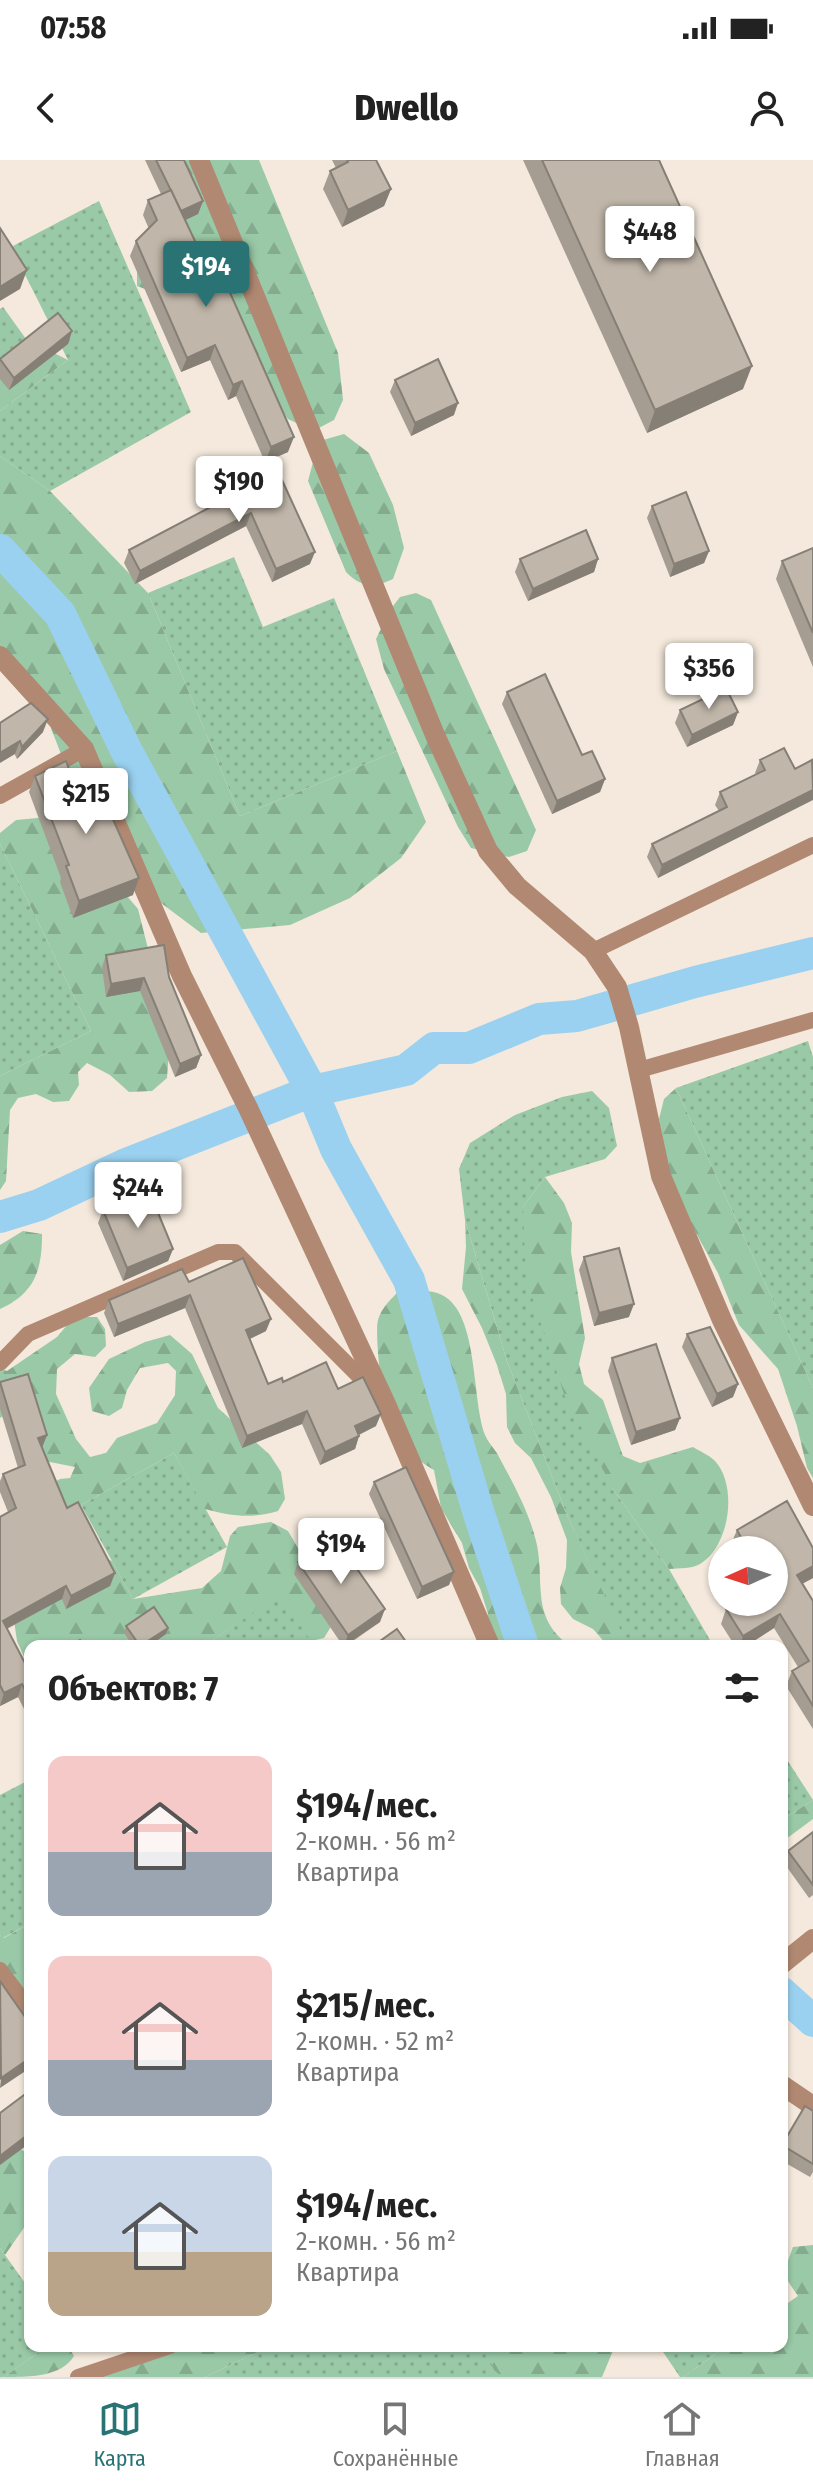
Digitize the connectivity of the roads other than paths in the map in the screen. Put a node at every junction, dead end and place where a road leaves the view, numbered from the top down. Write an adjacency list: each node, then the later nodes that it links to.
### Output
1 (199, 160): 6 (street)
2 (0, 656): 3 (street)
3 (84, 749): 4 (lane); 10 (street)
4 (0, 796)
5 (813, 845): 6 (lane)
6 (593, 951): 8 (street)
7 (813, 1020): 8 (lane)
8 (639, 1070): 11 (street)
9 (0, 1363): 10 (lane)
10 (385, 1402): 12 (street)
11 (813, 1506)
12 (487, 1640)
13 (807, 1943): 14 (street)
14 (788, 1959)
15 (0, 1970): 16 (lane)
16 (24, 2002)
17 (788, 2089): 18 (street)
18 (813, 2106)
19 (152, 2352): 20 (lane)
20 (78, 2377)

